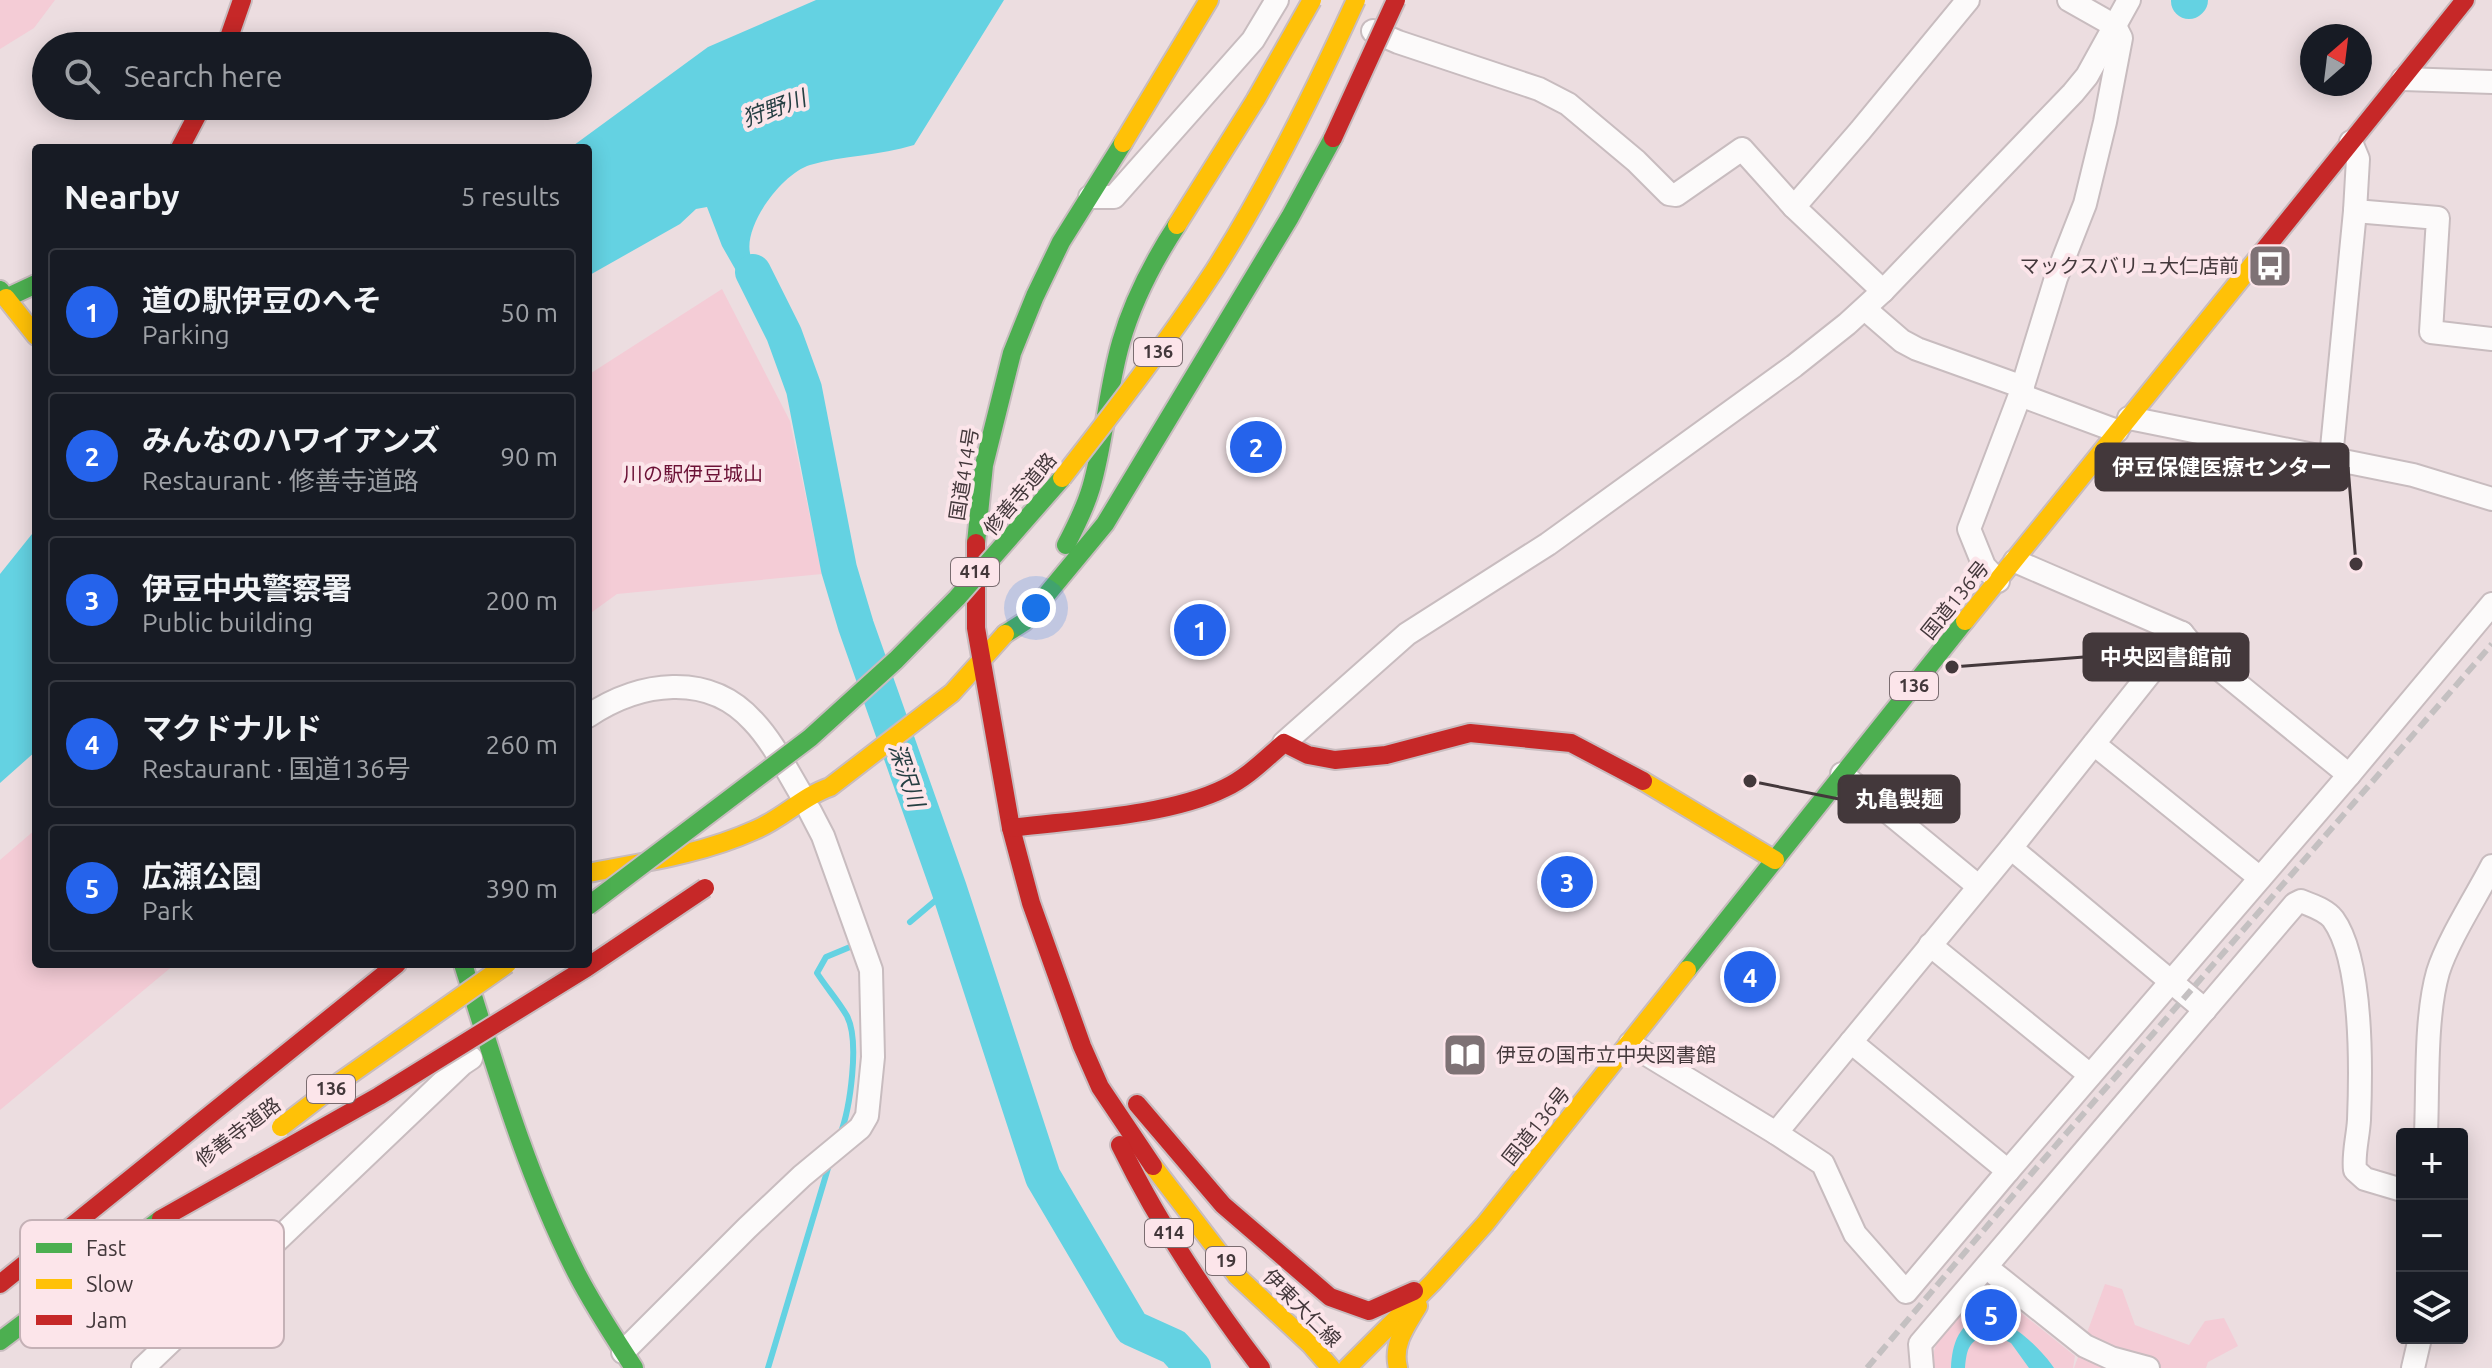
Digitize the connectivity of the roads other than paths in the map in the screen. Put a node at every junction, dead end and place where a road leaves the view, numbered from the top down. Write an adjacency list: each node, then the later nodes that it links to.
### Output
1 (242, 0): 12 (main road)
2 (1209, 0): 18 (main road, 国道414号 / 414)
3 (1277, 0): 18 (street)
4 (1310, 0): 19 (street); 35 (main road, 136, bridge)
5 (1356, 0): 52 (main road, 修善寺道路 / 136, bridge)
6 (1396, 0): 35 (main road, bridge)
7 (1968, 0): 19 (street)
8 (2069, 0): 11 (street)
9 (2129, 0): 11 (street)
10 (2465, 0): 13 (main road, 国道136号 / 136)
11 (2115, 26): 22 (street); 27 (street)
12 (231, 32)
13 (2403, 79): 14 (street); 16 (main road, 国道136号 / 136)
14 (2492, 82)
15 (195, 120): 17 (main road)
16 (2351, 142): 20 (street); 28 (main road, 国道136号 / 136)
17 (182, 144)
18 (1090, 197): 36 (main road, 国道414号 / 414)
19 (1794, 207): 22 (street)
20 (2355, 211): 26 (street); 29 (street)
21 (32, 285): 23 (main road)
22 (1883, 291): 24 (street)
23 (3, 294): 25 (main road)
24 (1865, 309): 27 (street); 38 (street)
25 (32, 331)
26 (2492, 339)
27 (2021, 391): 28 (street); 32 (street)
28 (2123, 424): 29 (street); 31 (main road, 国道136号 / 136)
29 (2331, 458): 30 (street)
30 (2492, 499)
31 (2015, 561): 32 (main road, 国道136号 / 136); 34 (street)
32 (1998, 581): 40 (main road, 国道136号 / 136)
33 (2492, 604): 41 (street)
34 (2182, 633): 39 (street); 41 (street)
35 (1005, 634): 36 (main road, 136)
36 (981, 660): 42 (main road); 43 (main road, 国道414号 / 414)
37 (592, 714): 42 (street)
38 (1284, 743): 43 (main road); 46 (main road)
39 (2094, 744): 45 (street); 49 (street)
40 (1842, 774): 46 (main road, 国道136号 / 136); 51 (street)
41 (2349, 775): 49 (street)
42 (807, 805): 44 (main road); 48 (main road); 88 (street)
43 (1011, 828): 60 (main road, 国道414号 / 414)
44 (763, 845)
45 (2011, 848): 51 (street); 59 (street)
46 (1775, 860): 64 (main road, 国道136号 / 136)
47 (2492, 866): 69 (street)
48 (592, 872)
49 (2260, 878): 59 (street)
50 (711, 884): 54 (main road, bridge)
51 (1978, 886): 53 (street)
52 (592, 903)
53 (1930, 945): 62 (street); 66 (street)
54 (592, 964)
55 (392, 968): 75 (main road)
56 (464, 968): 65 (main road)
57 (501, 968): 74 (main road, 修善寺道路 / 136, bridge)
58 (586, 968): 74 (main road, bridge)
59 (2171, 982): 61 (street); 66 (street)
60 (1066, 998): 63 (main road, 414); 68 (main road, 国道414号 / 414)
61 (2205, 1010): 73 (street); 78 (street)
62 (1851, 1042): 70 (street); 72 (street)
63 (1100, 1044)
64 (1630, 1044): 70 (street); 79 (main road, 国道136号 / 136)
65 (491, 1050): 76 (street); 88 (main road)
66 (2090, 1075): 72 (street)
67 (1124, 1085): 81 (main road)
68 (1100, 1087): 71 (main road, 国道414号 / 414); 91 (main road, 414)
69 (2426, 1128)
70 (1776, 1133): 72 (street)
71 (1153, 1166): 92 (main road, 伊東大仁線 / 19)
72 (2008, 1171)
73 (2396, 1188)
74 (161, 1219)
75 (78, 1220)
76 (284, 1234)
77 (20, 1267): 80 (main road)
78 (1986, 1267): 95 (street); 96 (street)
79 (1433, 1282): 81 (main road); 89 (main road, 国道136号 / 136); 94 (main road)
80 (0, 1284)
81 (1330, 1297): 82 (main road)
82 (1342, 1323)
83 (20, 1326): 84 (main road, 修善寺道路 / 136)
84 (0, 1341)
85 (1347, 1343): 89 (main road)
86 (2419, 1344): 97 (street)
87 (164, 1348): 90 (street)
88 (621, 1363)
89 (1350, 1365): 93 (main road)
90 (143, 1368)
91 (1261, 1368)
92 (1331, 1368)
93 (1375, 1368)
94 (1398, 1368)
95 (1922, 1368)
96 (2148, 1368)
97 (2413, 1368)

